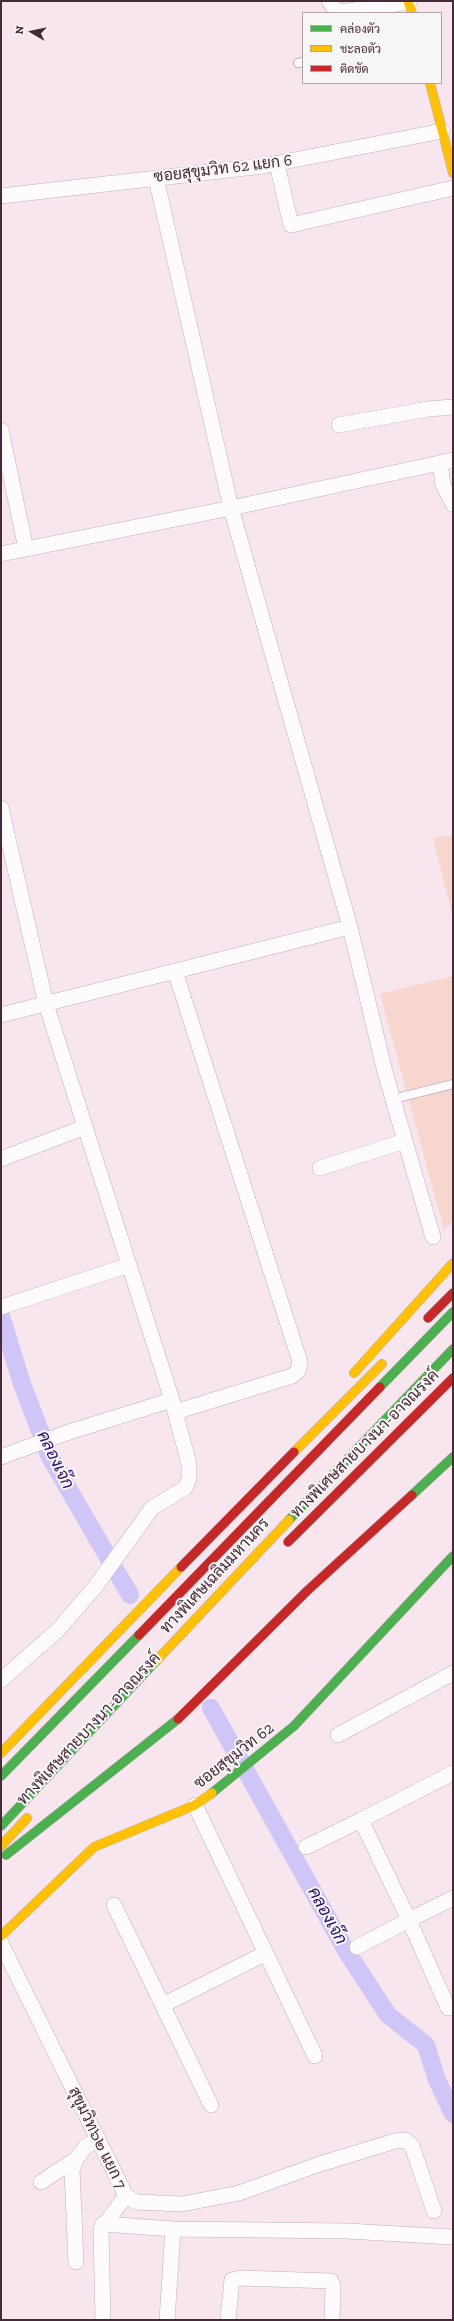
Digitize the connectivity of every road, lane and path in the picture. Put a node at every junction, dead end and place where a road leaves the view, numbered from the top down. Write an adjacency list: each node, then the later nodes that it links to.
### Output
1 (328, 1): 2 (street)
2 (410, 5)
3 (430, 84): 4 (main road)
4 (442, 131): 5 (street, ซอยสุขุมวิท 62 แยก 6); 6 (main road)
5 (277, 164): 7 (street, ซอยสุขุมวิท 62 แยก 6); 8 (street)
6 (453, 173)
7 (156, 178): 9 (street, ซอยสุขุมวิท 62 แยก 6); 15 (street)
8 (453, 188)
9 (1, 196)
10 (453, 407): 11 (street)
11 (339, 425)
12 (1, 430): 16 (street)
13 (446, 461): 14 (street); 15 (street)
14 (453, 504)
15 (232, 508): 16 (street); 19 (street)
16 (26, 549): 17 (street)
17 (1, 554)
18 (1, 808): 21 (street)
19 (350, 927): 20 (street); 24 (street)
20 (175, 971): 21 (street); 40 (street)
21 (46, 1004): 22 (street); 25 (street)
22 (1, 1015)
23 (453, 1084): 24 (lane)
24 (393, 1099): 26 (street)
25 (85, 1127): 27 (street); 31 (street)
26 (405, 1141): 28 (street); 29 (street)
27 (1, 1159)
28 (320, 1168)
29 (433, 1237)
30 (453, 1262): 39 (main road)
31 (129, 1265): 33 (street); 40 (street)
32 (453, 1293): 35 (main road)
33 (1, 1307)
34 (453, 1312): 52 (main road, ทางพิเศษสายบางนา-อาจณรงค์)
35 (420, 1326)
36 (453, 1349): 56 (main road, ทางพิเศษเฉลิมมหานคร)
37 (387, 1359): 44 (main road, ทางพิเศษเฉลิมมหานคร)
38 (453, 1378): 45 (main road, ทางพิเศษสายบางนา-อาจณรงค์)
39 (347, 1380)
40 (174, 1406): 42 (street); 48 (street)
41 (317, 1415): 44 (main road)
42 (1, 1457)
43 (453, 1457): 59 (main road)
44 (259, 1486): 50 (main road, ทางพิเศษเฉลิมมหานคร)
45 (281, 1550)
46 (453, 1556): 53 (main road, ซอยสุขุมวิท 62)
47 (453, 1673): 49 (street)
48 (1, 1680)
49 (338, 1735)
50 (1, 1753)
51 (453, 1773): 55 (street)
52 (1, 1776)
53 (195, 1805): 63 (main road, ซอยสุขุมวิท 62); 66 (street)
54 (33, 1811): 57 (main road, ทางพิเศษสายบางนา-อาจณรงค์)
55 (361, 1820): 58 (street); 62 (street)
56 (1, 1826)
57 (1, 1846)
58 (306, 1847)
59 (1, 1860)
60 (453, 1898): 62 (street)
61 (114, 1905): 67 (street)
62 (409, 1920): 65 (street); 68 (street)
63 (1, 1936)
64 (1, 1943): 71 (street, สุขุมวิท๖๒ แยก 7)
65 (357, 1947)
66 (266, 1953): 67 (street); 69 (street)
67 (163, 2005): 70 (street)
68 (451, 2010)
69 (315, 2056)
70 (211, 2105)
71 (98, 2139): 72 (street); 74 (street, สุขุมวิท๖๒ แยก 7)
72 (76, 2159): 73 (street); 79 (street)
73 (41, 2182)
74 (126, 2196): 75 (street, สุขุมวิท๖๒ แยก 7); 76 (street)
75 (434, 2211)
76 (103, 2224): 77 (street); 80 (street)
77 (173, 2229): 78 (street); 81 (street)
78 (453, 2237)
79 (76, 2262)
80 (103, 2320)
81 (167, 2320)
82 (228, 2320): 83 (street)
83 (332, 2320)

